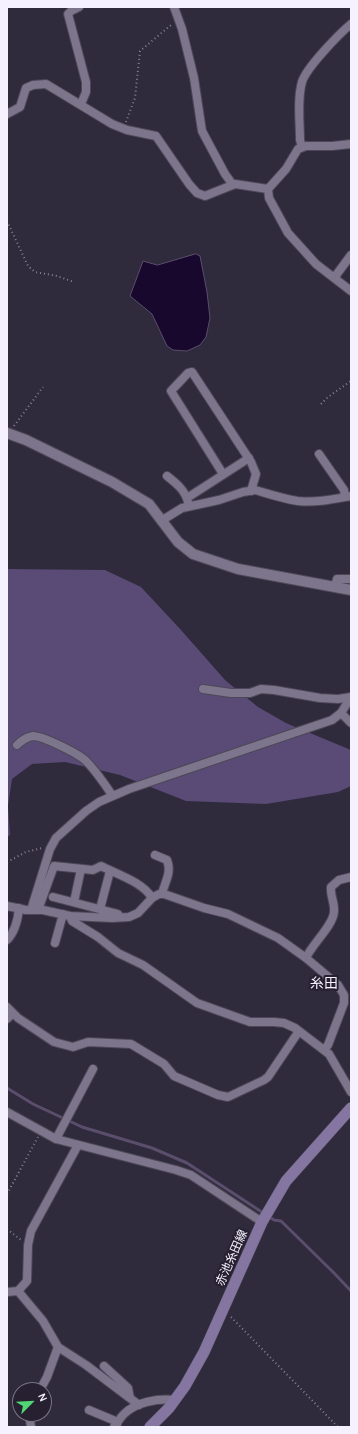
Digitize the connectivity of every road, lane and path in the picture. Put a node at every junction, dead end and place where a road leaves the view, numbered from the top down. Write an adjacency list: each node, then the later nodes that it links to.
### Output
1 (79, 7): 5 (street)
2 (174, 7): 3 (street)
3 (179, 19): 7 (path); 10 (street)
4 (351, 24): 9 (street)
5 (81, 104): 6 (street); 7 (street)
6 (7, 114)
7 (123, 128): 10 (street)
8 (351, 144): 9 (street)
9 (302, 147): 11 (street)
10 (233, 185): 11 (street)
11 (268, 189): 14 (street)
12 (7, 221): 15 (path)
13 (351, 255): 14 (street)
14 (334, 278): 16 (street)
15 (74, 282)
16 (351, 291)
17 (351, 381): 19 (path)
18 (43, 387): 20 (path)
19 (321, 404)
20 (8, 434): 28 (street)
21 (319, 454): 26 (street)
22 (249, 458): 23 (street); 23 (street); 25 (street)
23 (224, 474): 27 (street)
24 (167, 476): 27 (street)
25 (251, 490): 26 (street); 27 (street)
26 (348, 497)
27 (188, 502): 28 (street)
28 (161, 520): 30 (street)
29 (351, 579): 30 (street)
30 (335, 587): 31 (street)
31 (351, 590)
32 (203, 689): 33 (street)
33 (351, 697): 34 (street)
34 (341, 714): 35 (street); 37 (street)
35 (351, 723)
36 (17, 745): 37 (street)
37 (112, 795): 38 (street)
38 (52, 845): 40 (path); 51 (street)
39 (155, 855): 44 (street)
40 (7, 862)
41 (81, 869): 42 (street); 47 (street); 51 (street)
42 (110, 871): 46 (street); 50 (street)
43 (351, 877): 56 (street)
44 (162, 894): 46 (street); 56 (street)
45 (53, 897): 47 (street)
46 (152, 898): 53 (street)
47 (74, 902): 50 (street)
48 (7, 906): 49 (street)
49 (18, 908): 51 (street); 54 (street)
50 (100, 909): 53 (street)
51 (35, 910): 52 (street)
52 (67, 915): 53 (street); 55 (street); 58 (street)
53 (120, 918)
54 (7, 940)
55 (55, 943)
56 (306, 958): 59 (street)
57 (9, 1013): 58 (street)
58 (299, 1031): 59 (street)
59 (324, 1050): 61 (street)
60 (93, 1069): 65 (street)
61 (351, 1092)
62 (351, 1108): 68 (main road, 赤池糸田線)
63 (7, 1112): 64 (street)
64 (42, 1131): 65 (street); 67 (path)
65 (56, 1139): 66 (street)
66 (78, 1145): 68 (street); 70 (street)
67 (7, 1194)
68 (262, 1222): 73 (main road, 赤池糸田線)
69 (7, 1229): 70 (path)
70 (28, 1245): 71 (street)
71 (18, 1291): 72 (street); 74 (street)
72 (7, 1292)
73 (223, 1308): 78 (main road, 赤池糸田線); 83 (path)
74 (58, 1348): 76 (street); 77 (street)
75 (104, 1366): 77 (street)
76 (44, 1382)
77 (130, 1398): 79 (street)
78 (175, 1400): 79 (street); 82 (main road, 赤池糸田線)
79 (139, 1405): 81 (street)
80 (89, 1410): 81 (street)
81 (116, 1425)
82 (150, 1427)
83 (338, 1427)

